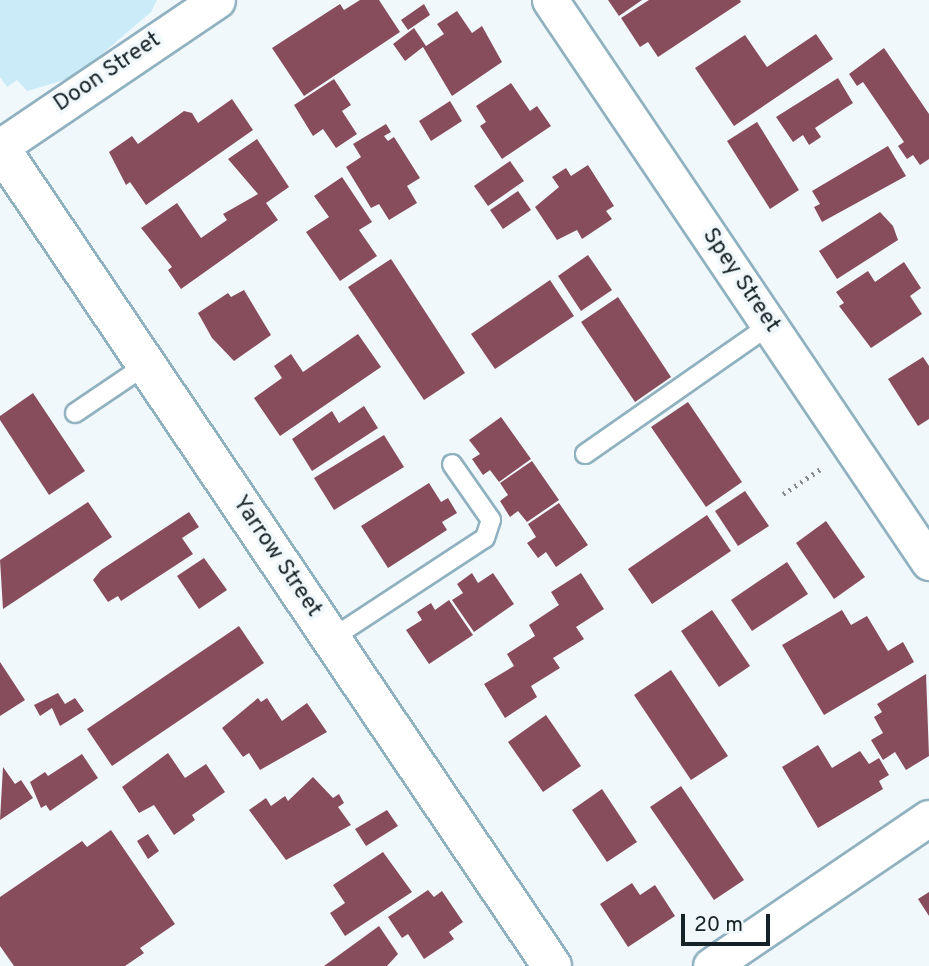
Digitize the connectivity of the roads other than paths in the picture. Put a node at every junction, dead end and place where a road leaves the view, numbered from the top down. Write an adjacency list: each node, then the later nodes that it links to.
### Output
1 (217, 0): 3 (street, Doon Street)
2 (550, 0): 4 (street, Spey Street)
3 (0, 147): 5 (main road, Yarrow Street)
4 (770, 326): 7 (lane); 9 (street, Spey Street)
5 (146, 365): 6 (lane); 10 (main road, Yarrow Street)
6 (75, 414)
7 (585, 454)
8 (452, 464): 10 (lane)
9 (929, 562)
10 (331, 639): 12 (main road, Yarrow Street)
11 (929, 818): 13 (street)
12 (552, 966)
13 (711, 966)

